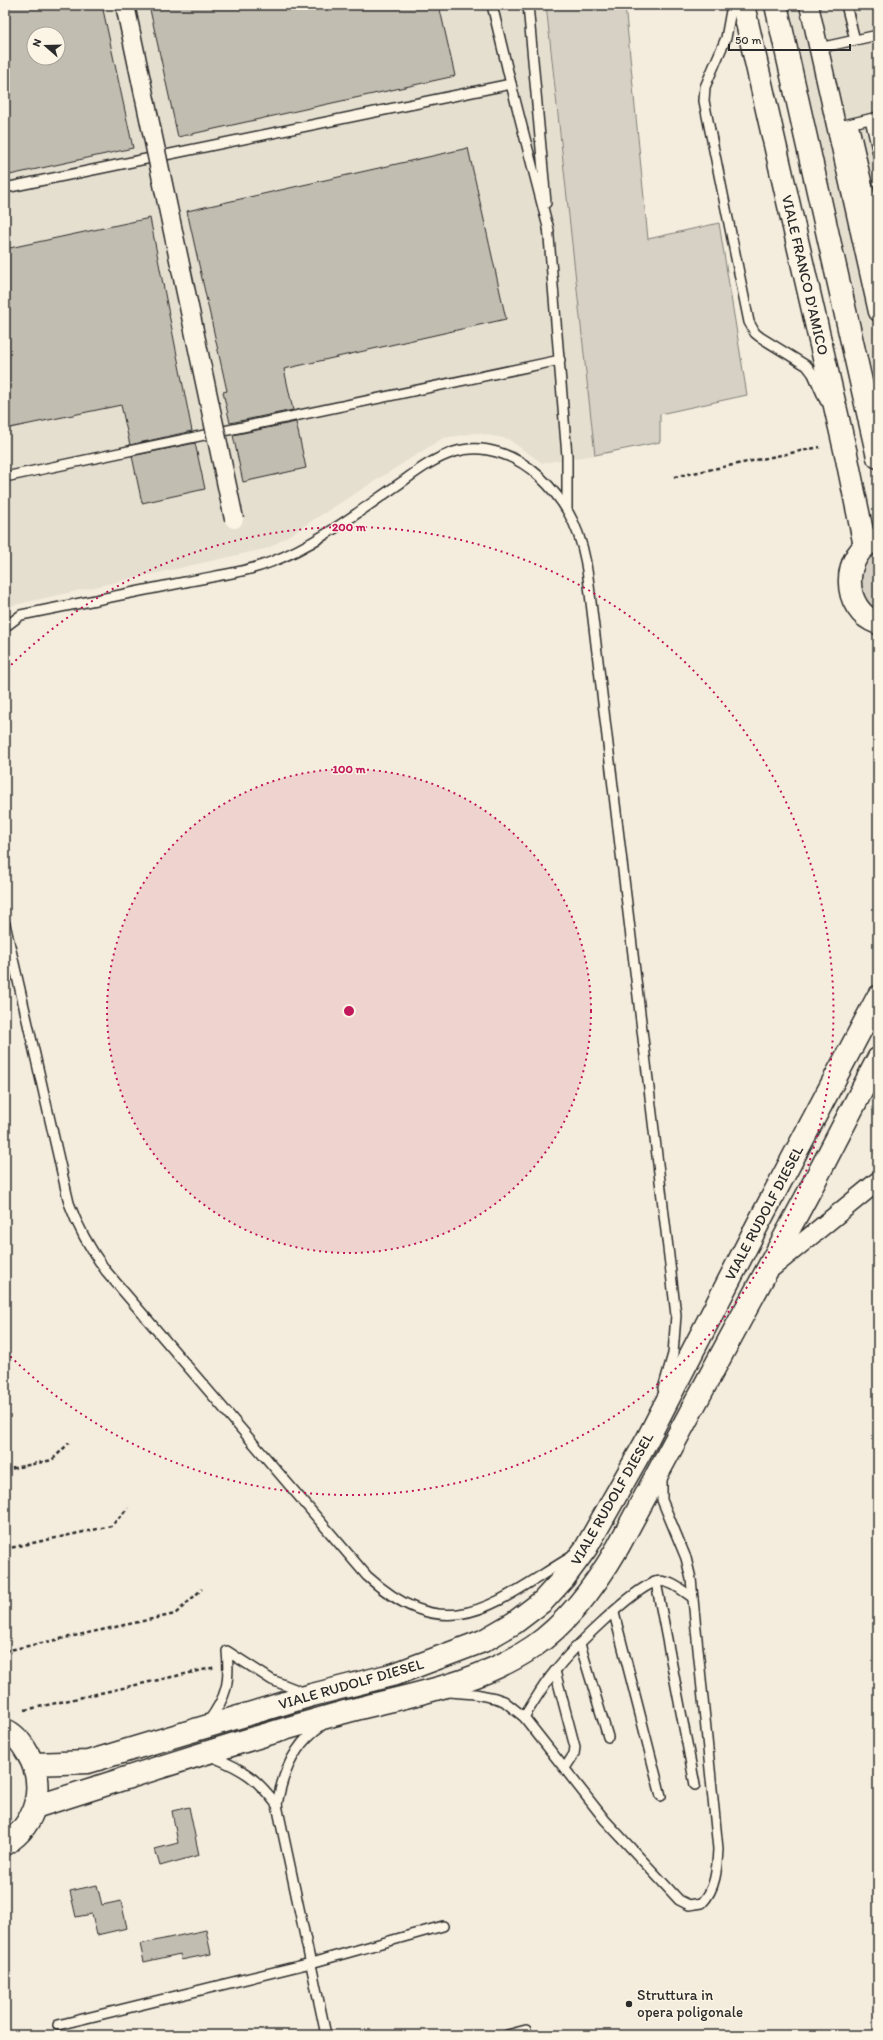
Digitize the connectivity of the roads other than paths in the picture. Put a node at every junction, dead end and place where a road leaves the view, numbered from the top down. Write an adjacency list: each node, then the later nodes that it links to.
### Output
1 (125, 5): 26 (street, bridge)
2 (492, 5): 13 (lane)
3 (528, 5): 18 (lane)
4 (732, 5): 22 (lane)
5 (743, 5): 22 (street, VIALE FRANCO D'AMICO)
6 (776, 5): 23 (street, VIALE FRANCO D'AMICO)
7 (809, 5): 12 (street)
8 (820, 5): 12 (street)
9 (846, 5): 11 (lane)
10 (878, 35): 11 (lane)
11 (855, 40): 12 (lane)
12 (824, 46): 15 (street)
13 (510, 84): 17 (lane); 18 (lane)
14 (874, 118): 15 (lane); 16 (lane)
15 (842, 125): 19 (street); 20 (street)
16 (878, 154)
17 (5, 188)
18 (549, 231): 21 (lane)
19 (878, 250)
20 (878, 312)
21 (560, 360): 24 (lane); 25 (lane)
22 (846, 454): 27 (street, VIALE FRANCO D'AMICO)
23 (878, 457)
24 (5, 477)
25 (567, 509): 28 (lane); 38 (lane)
26 (234, 519)
27 (872, 543): 30 (street)
28 (21, 615): 29 (lane); 31 (lane)
29 (5, 623)
30 (878, 623)
31 (5, 627)
32 (5, 924): 39 (lane)
33 (878, 997): 38 (street, VIALE RUDOLF DIESEL)
34 (878, 1059): 36 (street, VIALE RUDOLF DIESEL)
35 (878, 1181): 36 (street)
36 (767, 1272): 37 (street, VIALE RUDOLF DIESEL)
37 (678, 1439): 41 (lane); 45 (street, VIALE RUDOLF DIESEL)
38 (647, 1440): 39 (street, VIALE RUDOLF DIESEL)
39 (586, 1548): 46 (street, VIALE RUDOLF DIESEL)
40 (656, 1582): 41 (lane); 42 (lane); 55 (lane)
41 (693, 1598): 54 (lane)
42 (614, 1613): 43 (lane); 56 (lane)
43 (580, 1644): 44 (lane); 51 (lane)
44 (555, 1671): 48 (lane); 54 (lane)
45 (434, 1690): 47 (street, VIALE RUDOLF DIESEL); 48 (lane)
46 (312, 1695): 49 (street, VIALE RUDOLF DIESEL); 49 (lane)
47 (341, 1713): 53 (street, VIALE RUDOLF DIESEL); 57 (lane)
48 (524, 1717): 54 (lane)
49 (204, 1727): 52 (street, VIALE RUDOLF DIESEL)
50 (5, 1730): 52 (street)
51 (608, 1737)
52 (34, 1764): 58 (street)
53 (164, 1766): 57 (lane); 58 (street, VIALE RUDOLF DIESEL)
54 (565, 1768)
55 (695, 1785)
56 (661, 1796)
57 (277, 1805): 61 (lane)
58 (35, 1807): 59 (street)
59 (5, 1844)
60 (443, 1926): 61 (lane)
61 (311, 1963): 62 (lane); 64 (lane)
62 (58, 2025)
63 (526, 2030): 65 (lane)
64 (326, 2035)
65 (507, 2035)

